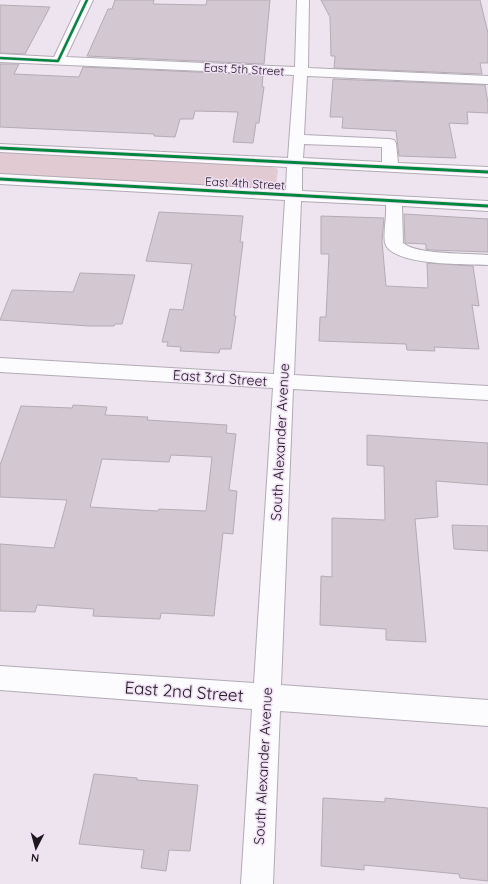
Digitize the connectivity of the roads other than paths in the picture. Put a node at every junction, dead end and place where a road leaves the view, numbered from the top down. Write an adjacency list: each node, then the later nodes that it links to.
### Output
1 (87, 0): 4 (street)
2 (303, 0): 5 (street, South Alexander Avenue)
3 (0, 58): 4 (street, East 5th Street)
4 (58, 61): 5 (street, East 5th Street)
5 (301, 72): 6 (street, East 5th Street); 7 (street, South Alexander Avenue)
6 (488, 80)
7 (297, 138): 9 (street, South Alexander Avenue); 10 (street)
8 (0, 148): 9 (street, East 4th Street)
9 (295, 163): 10 (street, East 4th Street); 13 (street, South Alexander Avenue)
10 (390, 167): 11 (street, East 4th Street)
11 (488, 172)
12 (0, 179): 13 (street, East 4th Street)
13 (294, 195): 14 (street, East 4th Street); 18 (street, South Alexander Avenue)
14 (393, 201): 15 (street, East 4th Street); 16 (street)
15 (488, 206)
16 (488, 260)
17 (0, 365): 18 (street, East 3rd Street)
18 (284, 382): 19 (street, East 3rd Street); 21 (street, South Alexander Avenue)
19 (488, 393)
20 (0, 678): 21 (street, East 2nd Street)
21 (267, 698): 22 (street, East 2nd Street); 23 (street, South Alexander Avenue)
22 (488, 712)
23 (257, 884)

